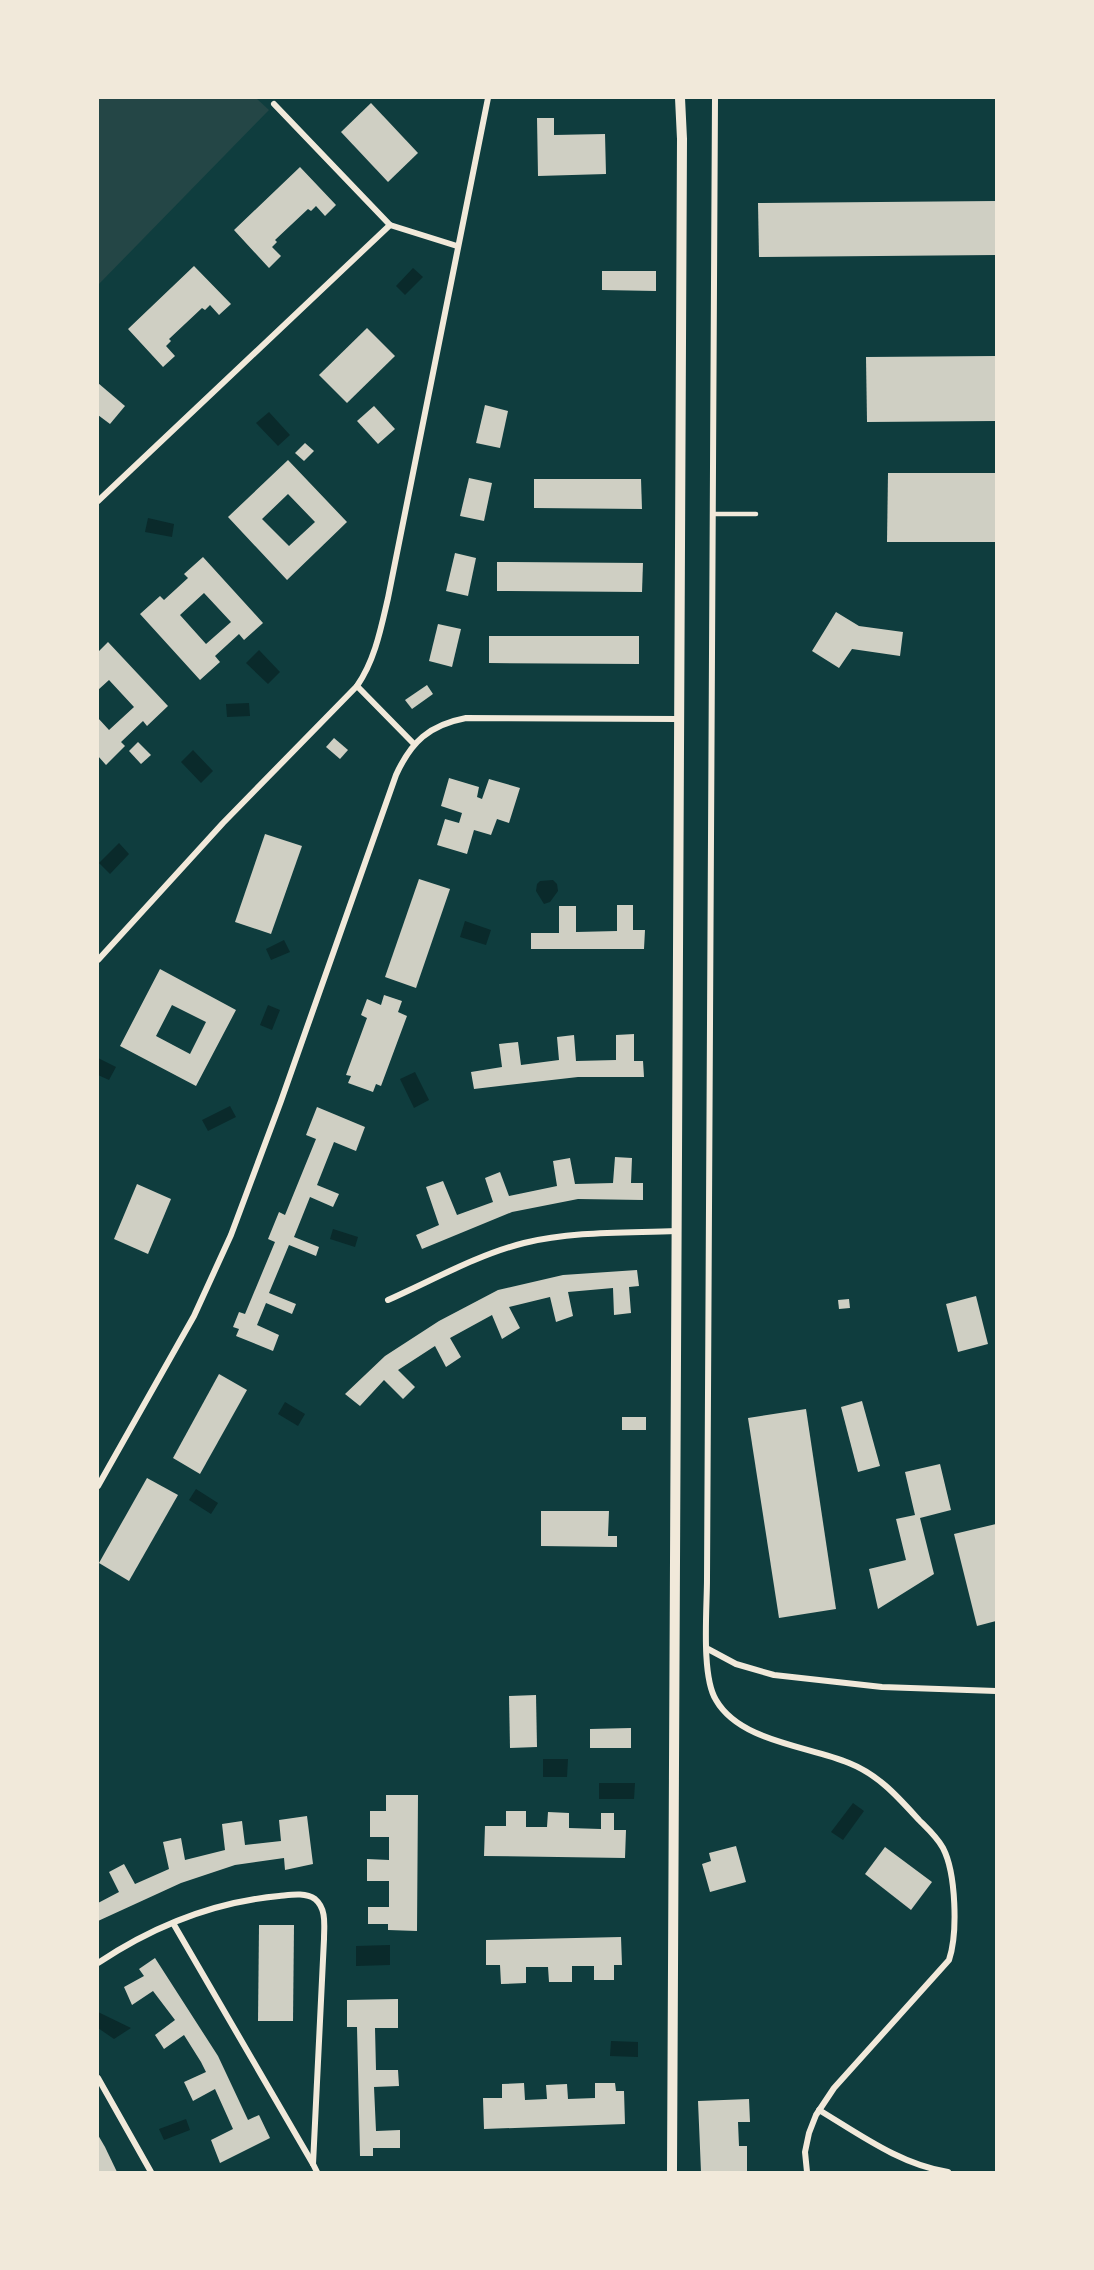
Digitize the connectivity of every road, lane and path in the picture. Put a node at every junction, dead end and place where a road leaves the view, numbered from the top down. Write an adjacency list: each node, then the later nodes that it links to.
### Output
1 (488, 98): 6 (street)
2 (680, 98): 11 (street)
3 (715, 98): 8 (street)
4 (274, 104): 5 (street)
5 (390, 225): 6 (street); 7 (street)
6 (457, 246): 10 (street)
7 (98, 501)
8 (713, 514): 9 (lane); 17 (street)
9 (756, 514)
10 (357, 686): 12 (street); 13 (street)
11 (678, 718): 12 (street); 14 (street)
12 (414, 744): 16 (street)
13 (98, 960)
14 (676, 1231): 15 (street); 26 (street)
15 (388, 1300)
16 (98, 1486)
17 (708, 1649): 18 (street); 22 (street)
18 (996, 1691)
19 (173, 1923): 20 (street); 23 (street); 23 (street)
20 (98, 1963)
21 (98, 2078): 24 (street)
22 (819, 2110): 27 (street); 28 (street)
23 (314, 2164): 25 (street)
24 (151, 2172)
25 (317, 2172)
26 (672, 2172)
27 (807, 2172)
28 (948, 2172)

